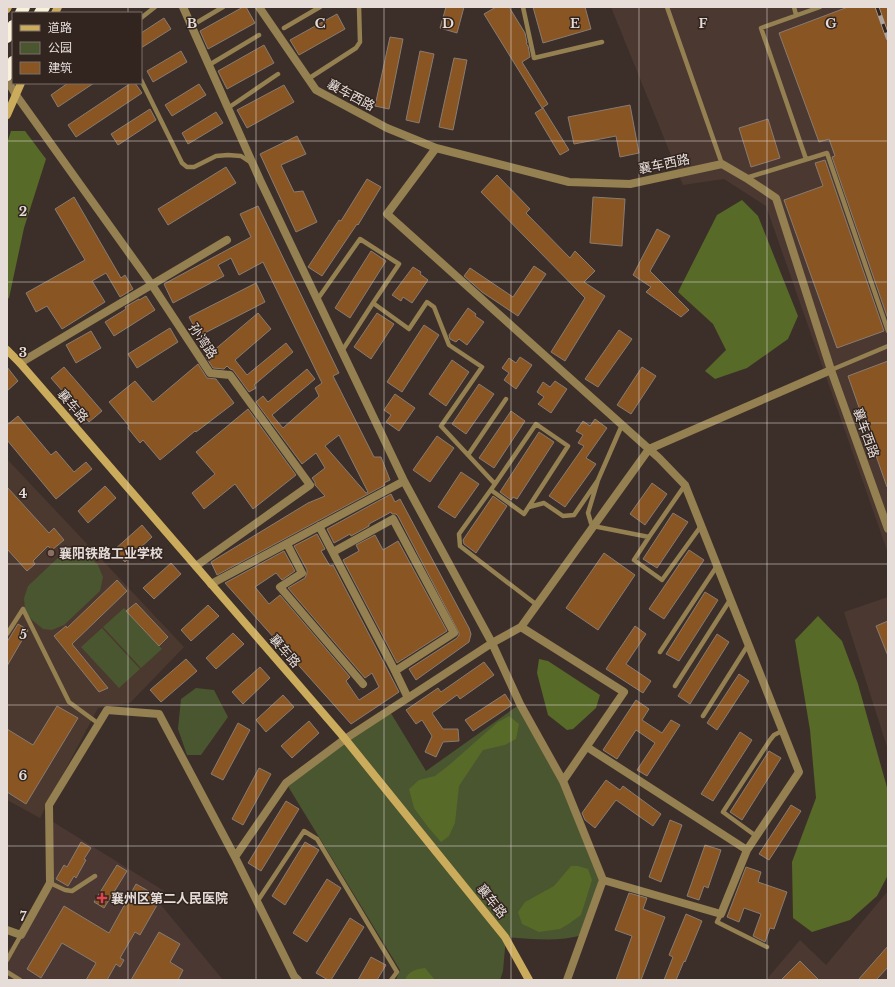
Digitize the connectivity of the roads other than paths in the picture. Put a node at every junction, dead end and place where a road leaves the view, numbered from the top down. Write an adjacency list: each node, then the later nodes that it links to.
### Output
1 (155, 7): 12 (lane)
2 (183, 7): 13 (street)
3 (223, 7): 13 (lane)
4 (259, 7): 23 (street, 襄车西路)
5 (320, 7): 15 (lane)
6 (359, 7): 23 (lane)
7 (523, 7): 18 (lane)
8 (667, 7): 33 (lane)
9 (794, 7): 11 (lane)
10 (820, 7): 11 (lane)
11 (796, 15): 31 (lane)
12 (142, 17)
13 (191, 26): 20 (street)
14 (12, 28): 17 (highway)
15 (284, 28)
16 (259, 35): 20 (lane)
17 (7, 37)
18 (602, 42)
19 (12, 64): 22 (highway)
20 (209, 65): 28 (street)
21 (278, 74): 28 (lane)
22 (7, 75)
23 (308, 78): 30 (street, 襄车西路)
24 (7, 80): 27 (street, 孙湾路)
25 (142, 82): 32 (lane)
26 (20, 84): 27 (street)
27 (16, 95): 29 (street); 36 (street, 孙湾路)
28 (228, 108): 32 (street)
29 (7, 115)
30 (436, 148): 33 (street, 襄车西路); 46 (street)
31 (806, 159): 34 (lane); 39 (lane)
32 (253, 164): 37 (street)
33 (722, 164): 34 (street, 襄车西路)
34 (746, 178): 44 (street, 襄车西路)
35 (227, 240): 36 (street)
36 (152, 285): 43 (street); 62 (street, 孙湾路)
37 (317, 300): 38 (lane); 42 (street)
38 (373, 303): 42 (lane); 48 (lane)
39 (888, 331)
40 (888, 346): 44 (lane)
41 (7, 350): 43 (street, 襄车路)
42 (342, 351): 50 (street)
43 (20, 363): 62 (street, 襄车路)
44 (831, 370): 47 (street); 58 (street, 襄车西路)
45 (506, 399): 48 (lane)
46 (622, 424): 47 (street); 49 (lane)
47 (649, 449): 52 (street); 56 (street)
48 (468, 455): 51 (lane)
49 (598, 480): 54 (lane); 56 (lane)
50 (404, 481): 55 (street); 69 (street)
51 (495, 484): 53 (lane); 54 (lane)
52 (684, 485): 57 (street); 59 (lane)
53 (491, 490): 54 (lane); 66 (lane)
54 (529, 507)
55 (320, 526): 60 (street); 61 (street)
56 (594, 526): 59 (lane); 66 (street)
57 (701, 526): 59 (lane); 63 (street)
58 (888, 529)
59 (649, 537)
60 (287, 544): 64 (street); 73 (street)
61 (333, 552): 72 (street); 72 (street)
62 (196, 566): 64 (street, 襄车路)
63 (717, 566): 65 (street); 71 (lane)
64 (211, 584): 79 (street, 襄车路)
65 (730, 600): 70 (street); 74 (lane)
66 (537, 605): 67 (street)
67 (521, 627): 69 (street); 80 (street)
68 (7, 634): 77 (lane)
69 (492, 643): 75 (street); 81 (street)
70 (748, 645): 76 (lane); 78 (street)
71 (660, 652)
72 (395, 672): 75 (street)
73 (364, 684)
74 (675, 686)
75 (408, 698): 79 (street)
76 (703, 716)
77 (98, 724): 84 (street); 87 (street)
78 (782, 731): 82 (street); 82 (lane)
79 (345, 739): 84 (street); 98 (street, 襄车路)
80 (587, 747): 81 (street); 83 (street)
81 (563, 781): 86 (street)
82 (756, 836): 83 (street)
83 (747, 850): 89 (street)
84 (234, 857): 88 (street)
85 (95, 876): 87 (lane)
86 (603, 880): 89 (street); 99 (street)
87 (50, 883): 91 (street)
88 (257, 902): 95 (street); 97 (lane)
89 (721, 914): 92 (lane)
90 (7, 930): 91 (street)
91 (20, 934): 93 (lane)
92 (767, 946)
93 (7, 960)
94 (7, 972): 96 (lane)
95 (294, 979)
96 (20, 980)
97 (391, 980)
98 (529, 980)
99 (567, 980)

